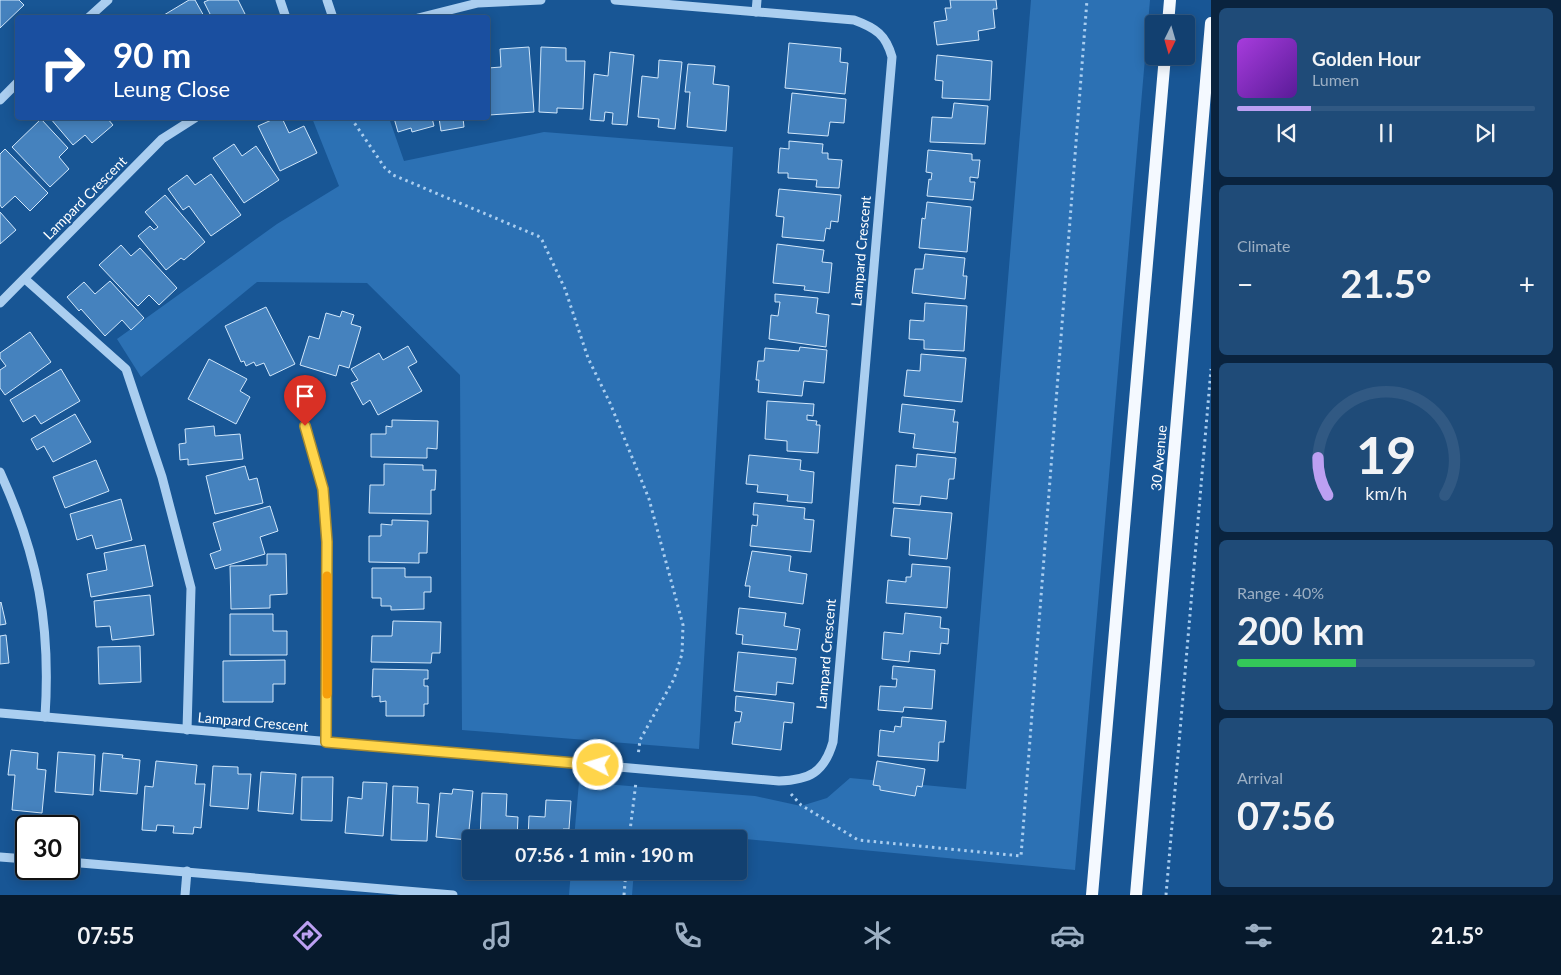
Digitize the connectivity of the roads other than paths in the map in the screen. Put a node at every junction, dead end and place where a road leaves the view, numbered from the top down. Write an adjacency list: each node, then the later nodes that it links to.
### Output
1 (108, 0): 9 (street)
2 (280, 0): 10 (street)
3 (327, 0): 11 (street)
4 (541, 0): 12 (street)
5 (615, 0): 8 (street, Lampard Crescent)
6 (757, 0): 8 (street)
7 (1170, 0): 13 (main road)
8 (756, 12): 26 (street, Lampard Crescent)
9 (91, 15)
10 (285, 15)
11 (332, 15)
12 (430, 15)
13 (1169, 15)
14 (1211, 23): 34 (main road, 30 Avenue)
15 (1164, 65): 33 (main road)
16 (15, 85): 17 (street)
17 (0, 100)
18 (192, 120): 19 (street, Lampard Crescent)
19 (25, 278): 20 (street, Lampard Crescent); 25 (street)
20 (0, 303)
21 (305, 426): 26 (street)
22 (0, 472): 24 (street)
23 (0, 713): 24 (street, Lampard Crescent)
24 (45, 717): 25 (street, Lampard Crescent)
25 (187, 730): 26 (street, Lampard Crescent)
26 (326, 742)
27 (0, 857): 28 (street)
28 (15, 858)
29 (80, 863): 30 (street)
30 (187, 872): 31 (street); 32 (street)
31 (185, 895)
32 (453, 895)
33 (1092, 895)
34 (1136, 895)

